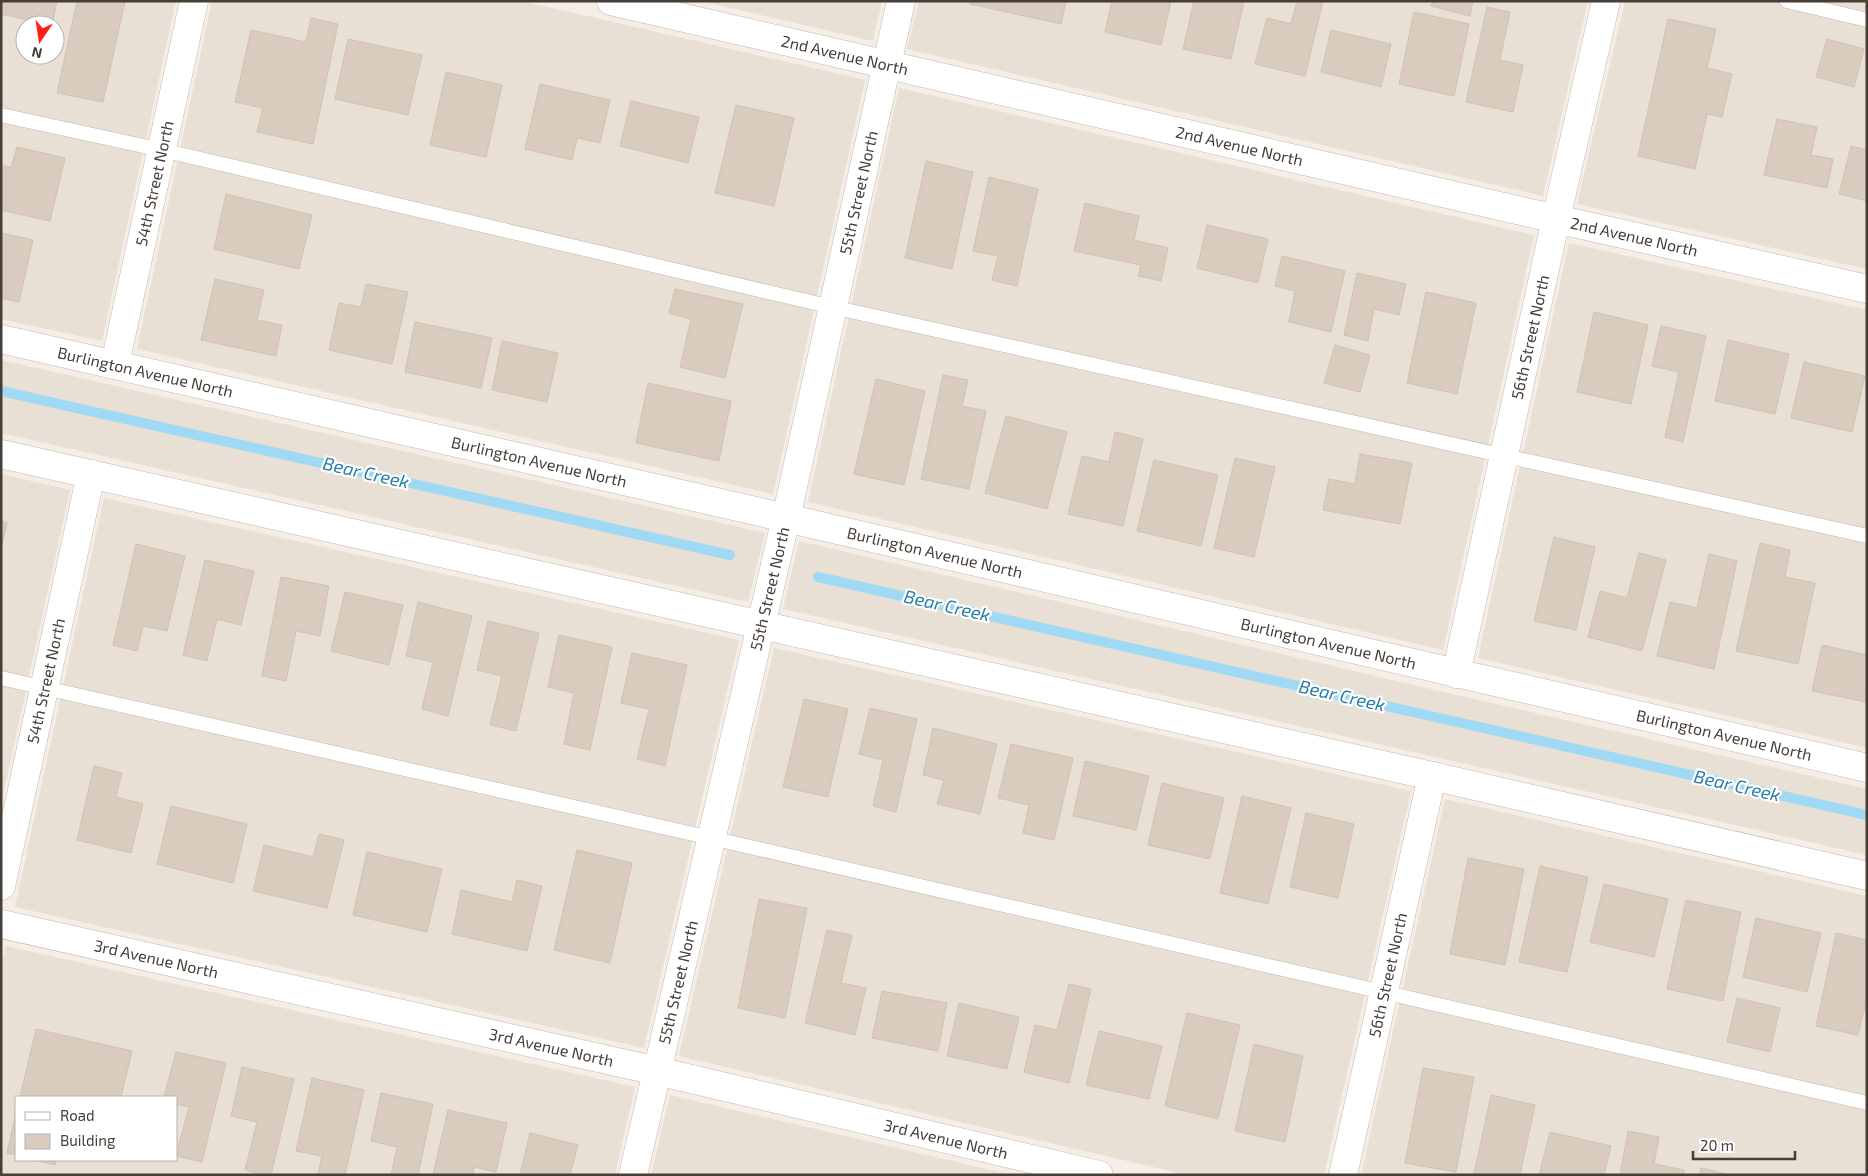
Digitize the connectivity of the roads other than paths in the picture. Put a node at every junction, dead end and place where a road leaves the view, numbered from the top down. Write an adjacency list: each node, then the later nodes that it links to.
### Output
1 (194, 1): 9 (street, 54th Street North)
2 (611, 1): 7 (street, 2nd Avenue North)
3 (900, 1): 7 (street, 55th Street North)
4 (1606, 1): 10 (street, 56th Street North)
5 (1787, 1): 6 (lane)
6 (1867, 20)
7 (886, 64): 10 (street, 2nd Avenue North); 12 (street, 55th Street North)
8 (1, 115): 9 (lane)
9 (162, 150): 12 (lane); 14 (street, 54th Street North)
10 (1556, 219): 11 (street, 2nd Avenue North); 16 (street, 56th Street North)
11 (1867, 289)
12 (832, 308): 16 (lane); 18 (street, 55th Street North)
13 (1, 339): 14 (street, Burlington Avenue North)
14 (115, 364): 18 (street, Burlington Avenue North)
15 (1, 454): 17 (street)
16 (1504, 456): 19 (lane); 21 (street, 56th Street North)
17 (91, 474): 20 (street); 23 (street, 54th Street North)
18 (786, 518): 20 (street, 55th Street North); 21 (street, Burlington Avenue North)
19 (1867, 536)
20 (761, 625): 25 (street); 26 (street, 55th Street North)
21 (1456, 674): 24 (street, Burlington Avenue North)
22 (1, 678): 23 (lane)
23 (45, 687): 26 (lane); 28 (street, 54th Street North)
24 (1867, 768)
25 (1432, 776): 27 (street); 30 (street, 56th Street North)
26 (711, 838): 30 (lane); 31 (street, 55th Street North)
27 (1867, 876)
28 (1, 886)
29 (1, 924): 31 (street, 3rd Avenue North)
30 (1384, 992): 32 (lane); 35 (street, 56th Street North)
31 (657, 1072): 33 (street, 55th Street North); 34 (street, 3rd Avenue North)
32 (1867, 1103)
33 (633, 1175)
34 (1099, 1175)
35 (1343, 1175)

